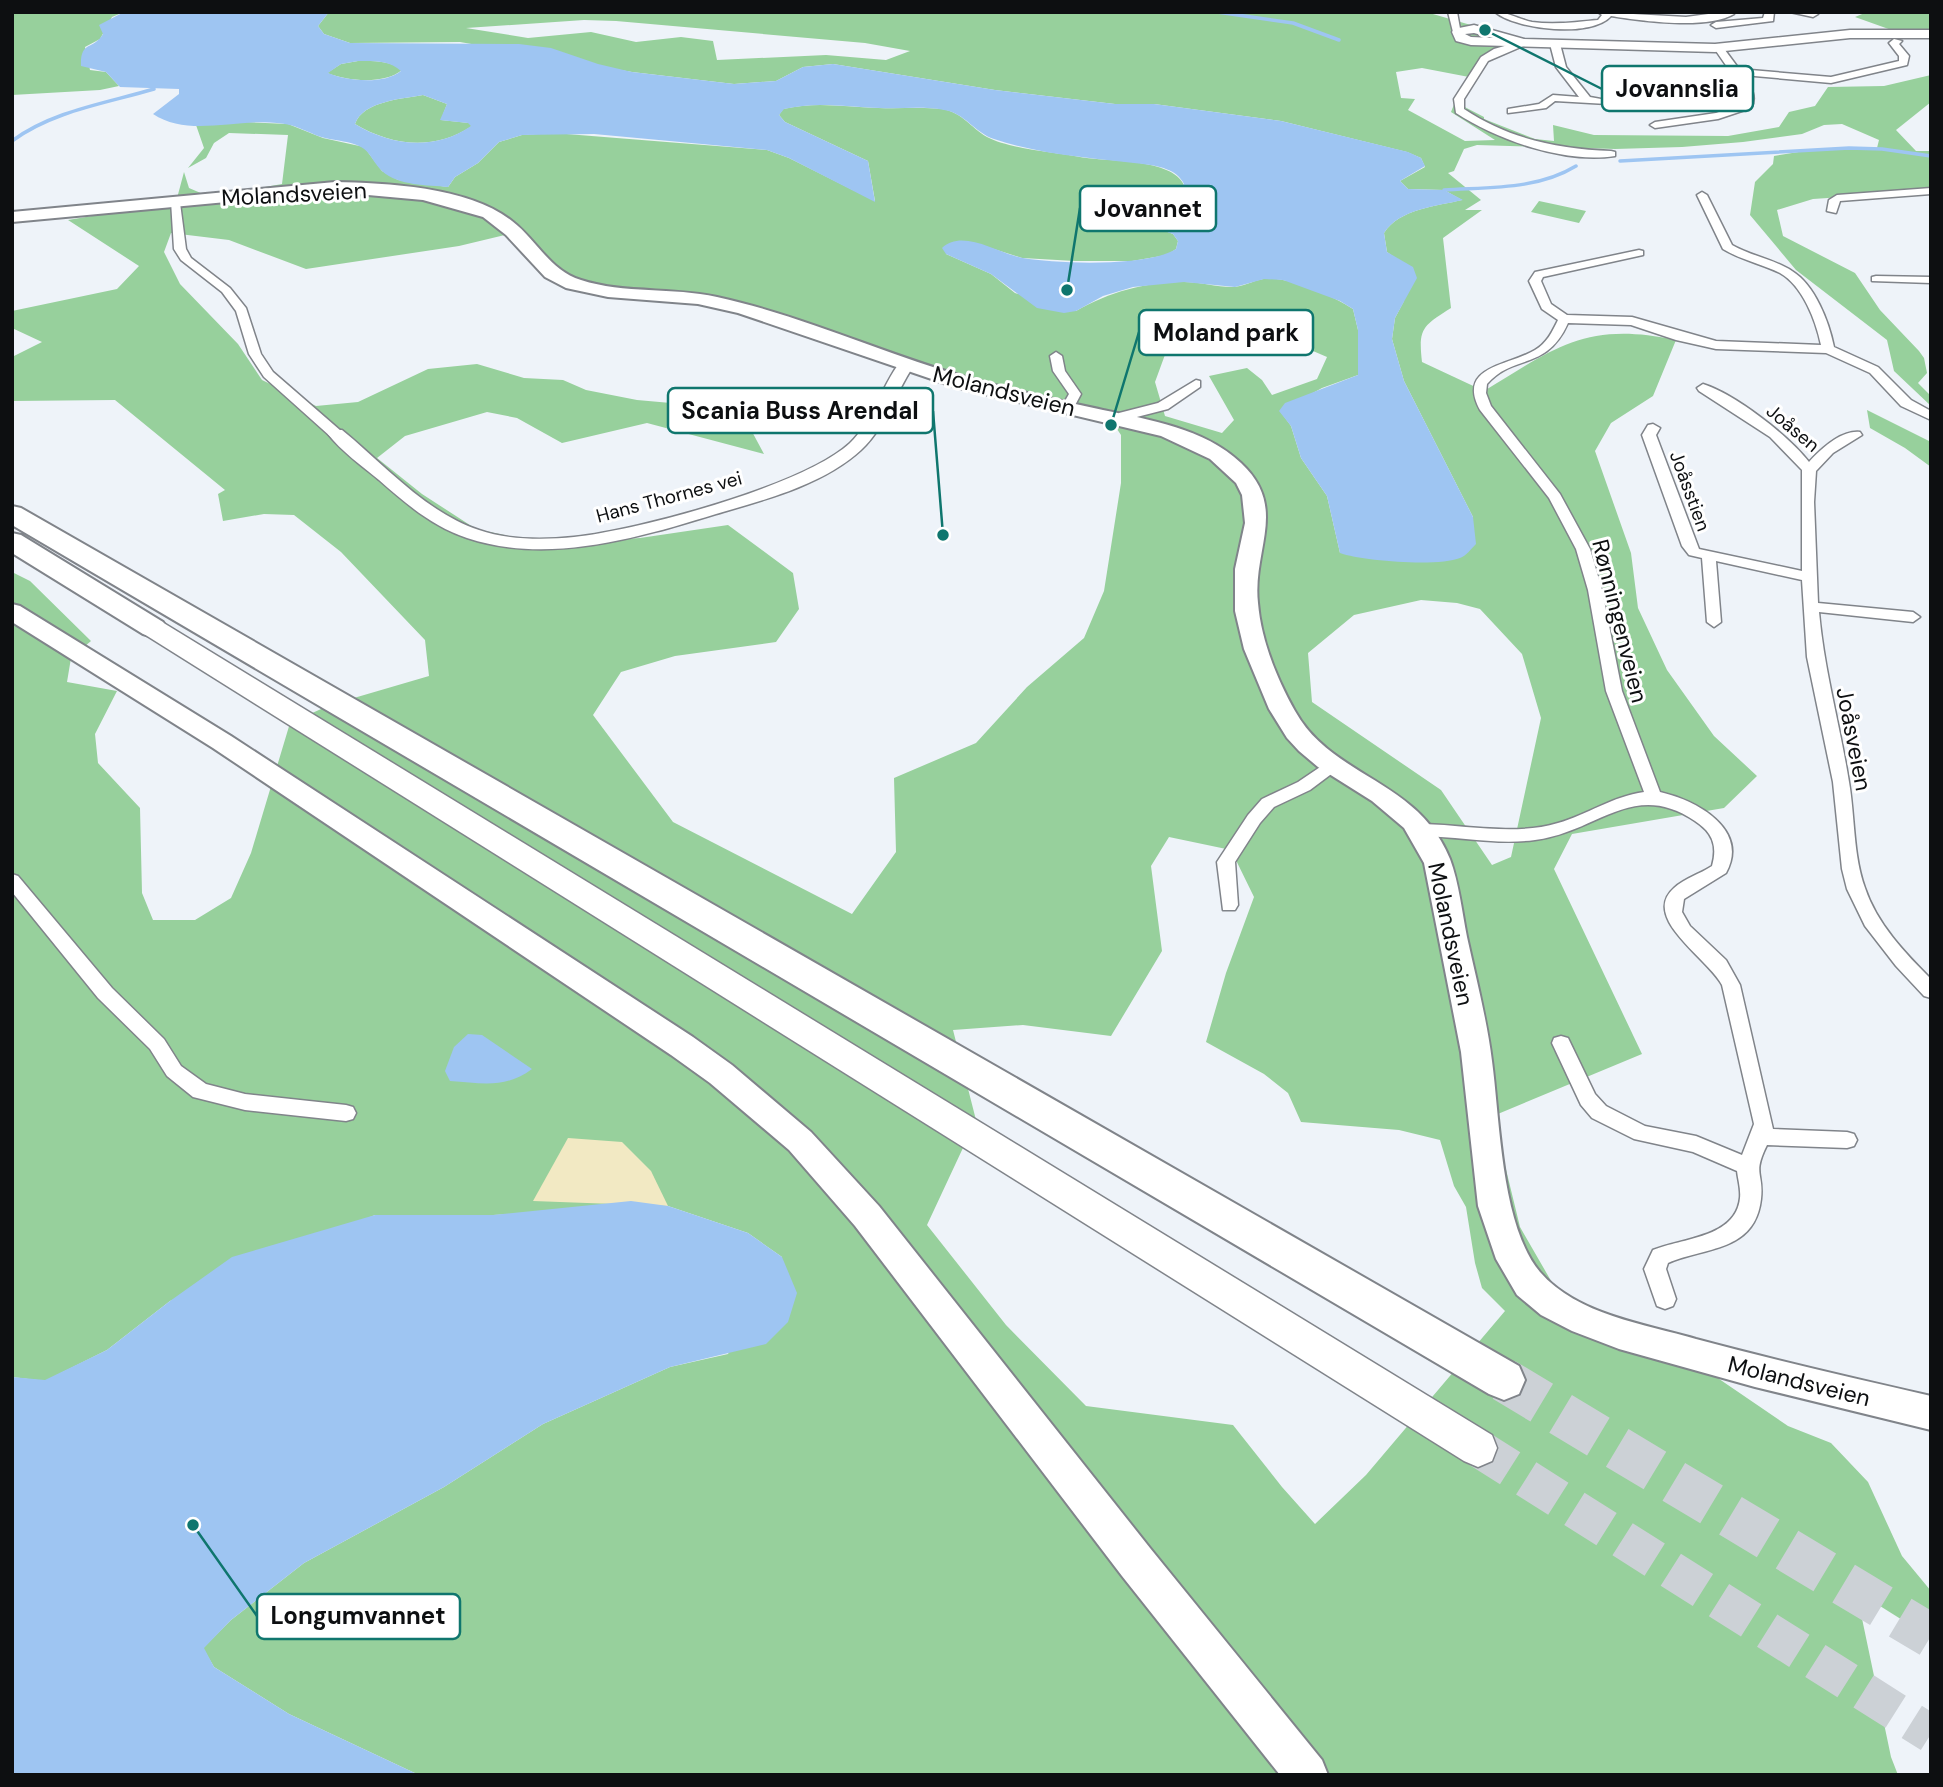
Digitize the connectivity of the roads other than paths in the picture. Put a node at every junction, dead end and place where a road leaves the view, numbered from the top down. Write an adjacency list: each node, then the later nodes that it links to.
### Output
1 (1452, 12): 10 (street)
2 (1499, 12): 6 (street)
3 (1727, 12): 6 (street)
4 (1769, 12): 8 (street)
5 (1794, 12): 7 (street)
6 (1605, 13)
7 (1813, 14)
8 (1716, 25)
9 (1931, 34): 14 (street)
10 (1461, 36): 12 (street)
11 (1897, 41): 15 (street)
12 (1525, 43): 13 (street); 20 (street)
13 (1555, 44): 14 (street); 16 (street)
14 (1719, 48): 15 (street)
15 (1736, 72): 19 (street)
16 (1587, 100): 17 (street); 18 (street)
17 (1607, 101)
18 (1512, 111)
19 (1655, 125)
20 (1611, 154)
21 (1931, 191): 24 (street)
22 (1702, 195): 30 (street)
23 (175, 203): 25 (main road, Molandsveien); 32 (main road, Molandsveien); 39 (street)
24 (1832, 211)
25 (12, 217)
26 (1639, 253): 29 (street)
27 (1876, 279): 28 (street)
28 (1931, 280)
29 (1564, 318): 30 (street); 53 (street, Rønningenveien)
30 (1828, 349): 36 (street)
31 (1056, 356): 35 (street)
32 (906, 365): 35 (main road, Molandsveien); 39 (street, Hans Thornes vei)
33 (1196, 384): 37 (street)
34 (1703, 388): 41 (street, Joåsen)
35 (1067, 408): 37 (main road, Molandsveien)
36 (1931, 416)
37 (1120, 420): 52 (main road, Molandsveien)
38 (1653, 428): 44 (street, Joåsstien)
39 (336, 434)
40 (1855, 435): 41 (street, Joåsen)
41 (1809, 470): 45 (street, Joåsveien)
42 (12, 514): 64 (highway)
43 (12, 541): 51 (highway)
44 (1709, 557): 45 (street, Joåsstien); 50 (street, Joåsstien)
45 (1809, 578): 46 (street, Joåsveien)
46 (1811, 607): 48 (street); 57 (street, Joåsveien)
47 (12, 611): 68 (main road)
48 (1913, 617)
49 (12, 622): 67 (main road)
50 (1714, 622)
51 (153, 628): 66 (highway)
52 (1332, 765): 54 (main road, Molandsveien); 56 (street)
53 (1654, 797): 54 (street); 60 (street)
54 (1423, 830): 65 (main road, Molandsveien)
55 (12, 880): 59 (street)
56 (1229, 905)
57 (1931, 991)
58 (1561, 1043): 62 (street)
59 (346, 1113)
60 (1763, 1137): 61 (street); 62 (street)
61 (1847, 1140)
62 (1747, 1166): 63 (street)
63 (1665, 1299)
64 (1504, 1380)
65 (1931, 1413)
66 (1478, 1448)
67 (1283, 1775)
68 (1307, 1775)

